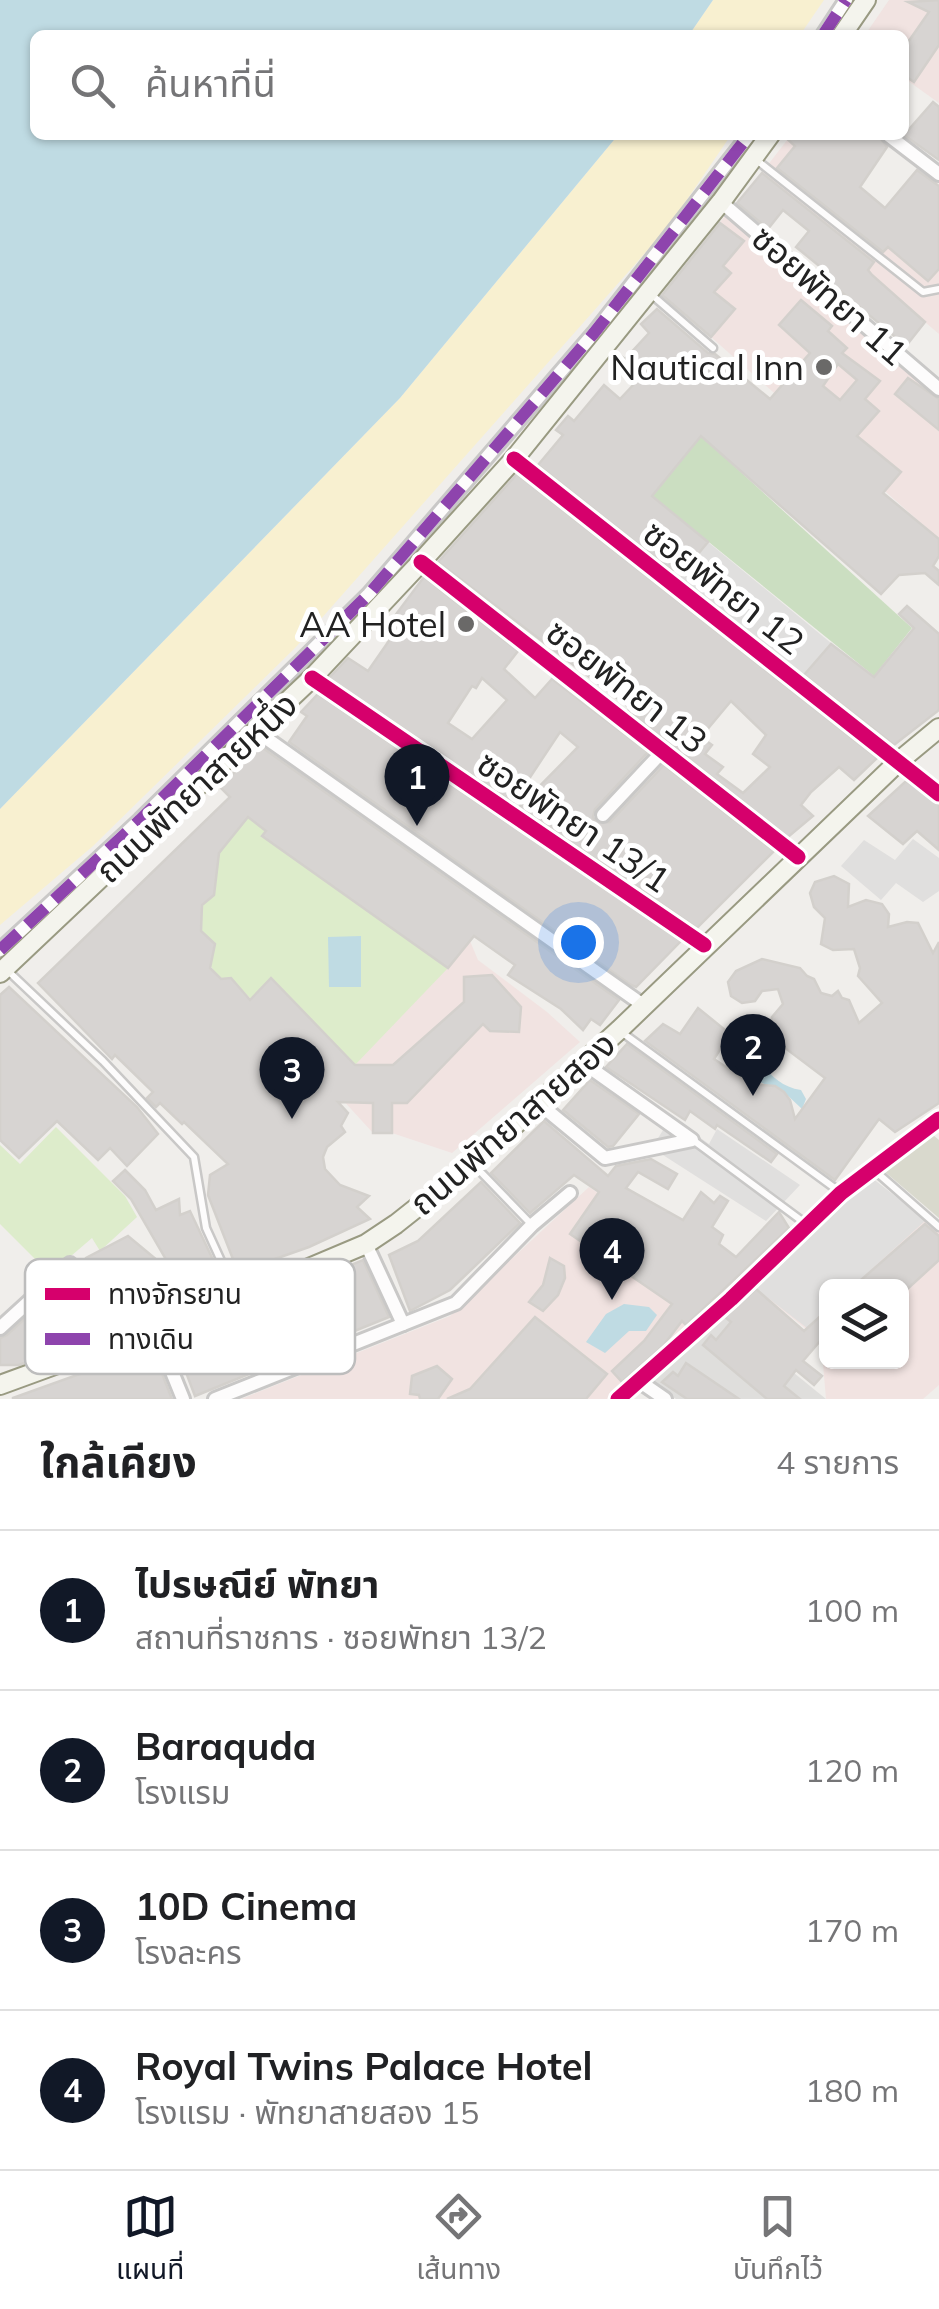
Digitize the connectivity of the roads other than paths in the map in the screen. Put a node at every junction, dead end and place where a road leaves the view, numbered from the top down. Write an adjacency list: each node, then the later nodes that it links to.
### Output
1 (846, 0): 3 (street)
2 (866, 0): 4 (main road)
3 (827, 30)
4 (845, 30)
5 (745, 140): 26 (street)
6 (766, 140): 8 (main road, ถนนพัทยาสายหนึ่ง)
7 (895, 140): 9 (street)
8 (753, 157): 10 (main road, ถนนพัทยาสายหนึ่ง); 11 (lane)
9 (939, 174)
10 (721, 202): 12 (main road, ถนนพัทยาสายหนึ่ง); 14 (street, ซอยพัทยา 11)
11 (939, 288)
12 (647, 292): 13 (lane); 15 (main road, ถนนพัทยาสายหนึ่ง)
13 (712, 348)
14 (939, 389)
15 (514, 459): 16 (main road, ถนนพัทยาสายหนึ่ง); 21 (street, ซอยพัทยา 12)
16 (421, 562): 17 (main road, ถนนพัทยาสายหนึ่ง); 20 (street, ซอยพัทยา 13)
17 (312, 678): 19 (main road, ถนนพัทยาสายหนึ่ง); 25 (street, ซอยพัทยา 13/1)
18 (939, 728): 21 (main road, ถนนพัทยาสายสอง)
19 (256, 731): 26 (main road, ถนนพัทยาสายหนึ่ง); 27 (street)
20 (662, 752): 23 (street); 24 (street, ซอยพัทยา 13)
21 (898, 762): 22 (street, ซอยพัทยา 12); 24 (main road, ถนนพัทยาสายสอง)
22 (939, 794)
23 (602, 815)
24 (798, 857): 25 (main road, ถนนพัทยาสายสอง)
25 (704, 945): 27 (main road, ถนนพัทยาสายสอง)
26 (2, 964): 41 (lane)
27 (644, 1005): 28 (main road, ถนนพัทยาสายสอง)
28 (618, 1030): 29 (main road, ถนนพัทยาสายสอง); 36 (lane)
29 (582, 1062): 30 (main road, ถนนพัทยาสายสอง); 32 (street)
30 (537, 1102): 32 (street); 33 (main road, ถนนพัทยาสายสอง)
31 (939, 1119): 34 (street)
32 (692, 1140): 37 (lane)
33 (473, 1163): 38 (lane); 40 (main road, ถนนพัทยาสายสอง)
34 (873, 1169): 36 (street); 39 (lane)
35 (570, 1193): 38 (street)
36 (840, 1193): 37 (street)
37 (806, 1224): 50 (street)
38 (532, 1225): 44 (street)
39 (939, 1226)
40 (366, 1244): 42 (main road, ถนนพัทยาสายสอง); 44 (street)
41 (220, 1259)
42 (330, 1259)
43 (25, 1305): 45 (street)
44 (403, 1324): 46 (street)
45 (0, 1328)
46 (355, 1343)
47 (27, 1374): 51 (main road, ถนนพัทยาสายสอง)
48 (173, 1374): 52 (street)
49 (278, 1374): 53 (street)
50 (639, 1381): 54 (street); 55 (street)
51 (1, 1383)
52 (183, 1399)
53 (215, 1399)
54 (618, 1399)
55 (665, 1399)

